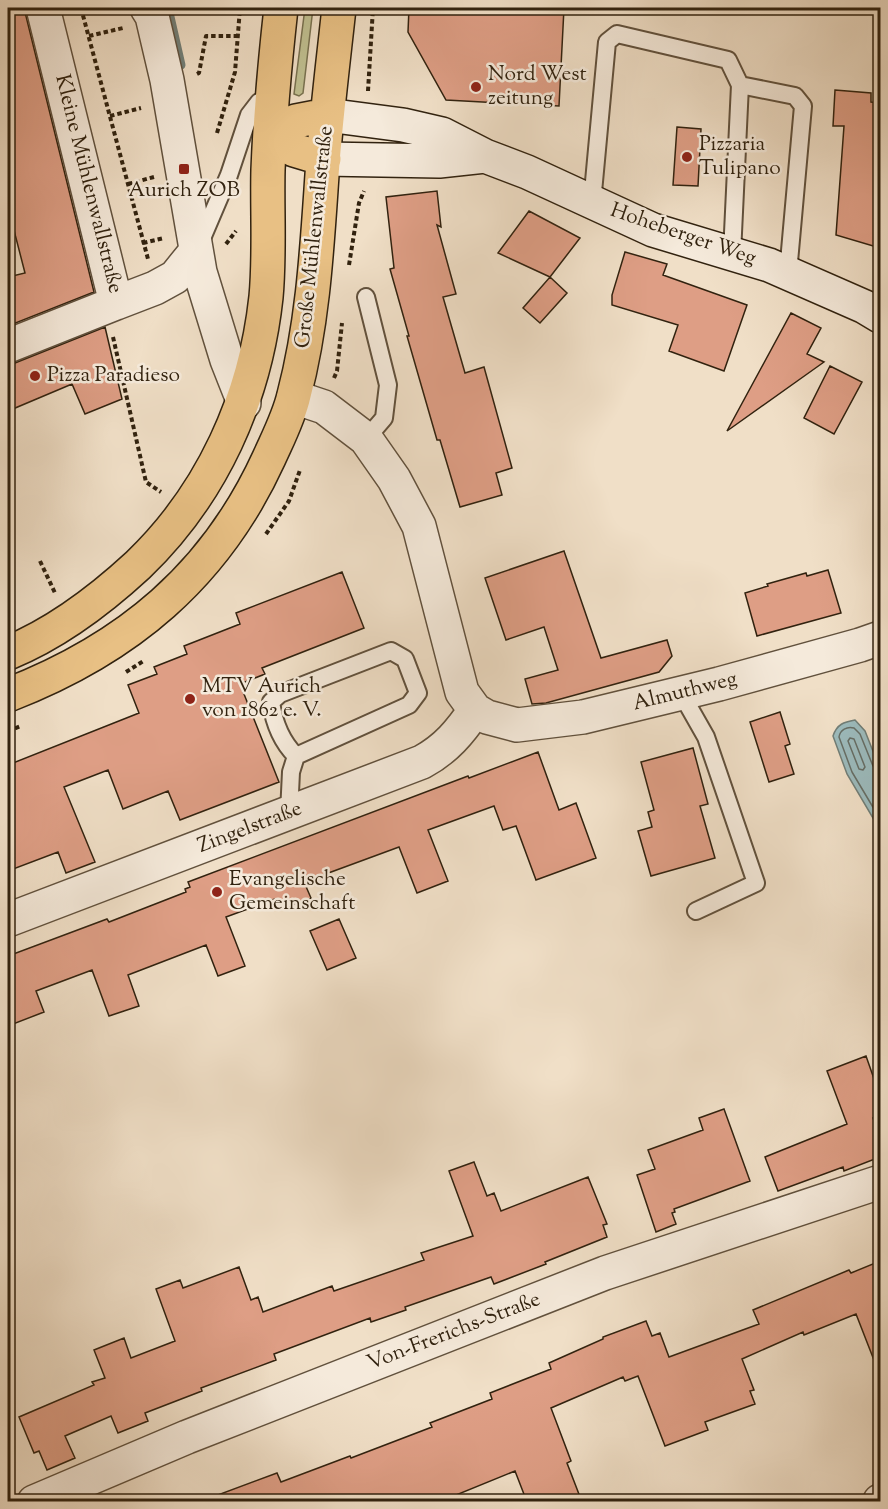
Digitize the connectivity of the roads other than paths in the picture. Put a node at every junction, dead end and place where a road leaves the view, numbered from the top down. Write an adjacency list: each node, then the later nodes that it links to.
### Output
1 (43, 8): 16 (street, Kleine Mühlenwallstraße)
2 (147, 8): 12 (street)
3 (281, 8): 6 (main road, Große Mühlenwallstraße)
4 (339, 8): 7 (main road, Große Mühlenwallstraße)
5 (740, 85): 11 (lane); 13 (lane); 14 (lane)
6 (272, 97): 8 (main road, Große Mühlenwallstraße); 12 (lane)
7 (327, 115): 8 (main road, Hoheberger Weg); 9 (street, Hoheberger Weg); 10 (main road, Große Mühlenwallstraße)
8 (270, 133): 10 (main road, Hoheberger Weg); 20 (main road, Große Mühlenwallstraße)
9 (485, 156): 10 (street, Hoheberger Weg); 11 (street, Hoheberger Weg)
10 (324, 159): 19 (main road, Große Mühlenwallstraße)
11 (592, 203): 13 (street, Hoheberger Weg)
12 (196, 251): 16 (street, Kleine Mühlenwallstraße); 20 (street)
13 (732, 254): 14 (street, Hoheberger Weg)
14 (788, 273): 17 (street, Hoheberger Weg)
15 (366, 297): 21 (lane)
16 (116, 303): 18 (street)
17 (880, 316)
18 (8, 346)
19 (294, 397): 21 (street); 25 (main road, Große Mühlenwallstraße)
20 (244, 403): 23 (main road, Große Mühlenwallstraße)
21 (366, 439): 26 (street)
22 (880, 638): 24 (street, Almuthweg)
23 (8, 653)
24 (681, 693): 26 (street, Almuthweg); 29 (lane)
25 (8, 695)
26 (481, 713): 28 (street, Zingelstraße)
27 (296, 756): 27 (lane); 28 (lane)
28 (289, 813): 30 (street, Zingelstraße)
29 (696, 911)
30 (8, 920)
31 (880, 1182): 32 (street, Von-Frerichs-Straße)
32 (34, 1502)

